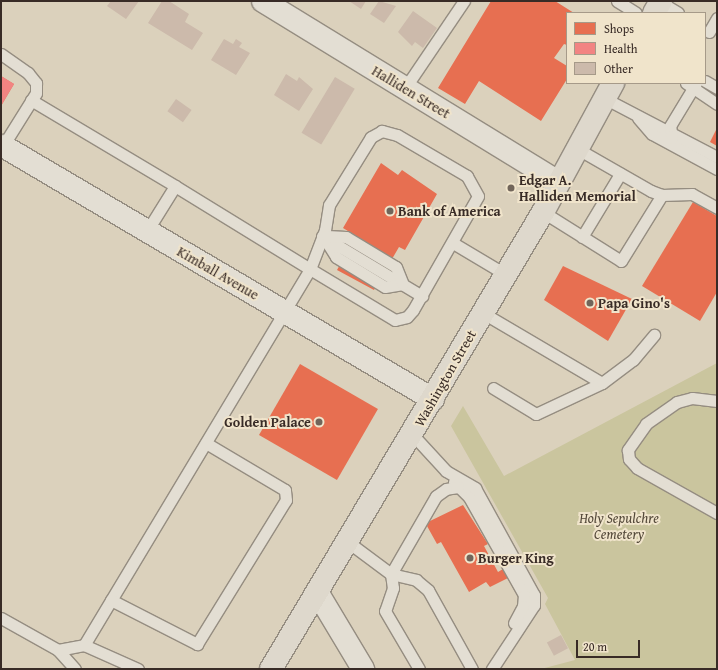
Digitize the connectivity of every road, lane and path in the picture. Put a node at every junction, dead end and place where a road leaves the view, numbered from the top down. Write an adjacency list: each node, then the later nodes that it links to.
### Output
1 (264, 1): 9 (street, Halliden Street)
2 (464, 1): 9 (lane)
3 (618, 1): 4 (lane)
4 (634, 12)
5 (717, 18): 6 (lane)
6 (710, 32)
7 (1, 54): 11 (lane)
8 (691, 84): 12 (lane); 14 (lane)
9 (405, 88): 21 (street, Halliden Street)
10 (608, 90): 13 (lane); 16 (main road, Washington Street)
11 (31, 100): 15 (lane); 22 (lane)
12 (717, 104)
13 (637, 116): 14 (lane); 17 (lane)
14 (670, 132): 17 (lane); 18 (lane)
15 (2, 148): 26 (street, Kimball Avenue)
16 (576, 148): 20 (lane); 21 (main road, Washington Street)
17 (681, 150): 19 (lane)
18 (717, 157)
19 (717, 169)
20 (620, 174): 23 (lane); 28 (lane)
21 (558, 182): 25 (main road, Washington Street)
22 (175, 186): 26 (lane); 30 (lane)
23 (662, 195): 24 (lane); 28 (lane)
24 (717, 208)
25 (543, 212): 28 (lane); 31 (main road, Washington Street)
26 (147, 231): 33 (street, Kimball Avenue)
27 (322, 236): 29 (lane); 30 (lane); 32 (lane)
28 (582, 237)
29 (453, 243): 31 (lane); 32 (lane)
30 (310, 269): 32 (lane); 33 (lane)
31 (505, 274): 34 (main road, Washington Street)
32 (422, 296)
33 (284, 311): 38 (street, Kimball Avenue); 41 (lane)
34 (483, 313): 36 (lane); 38 (main road, Washington Street)
35 (654, 335): 36 (lane)
36 (602, 383): 37 (lane)
37 (493, 388)
38 (433, 399): 40 (main road, Washington Street)
39 (717, 401): 44 (lane)
40 (412, 434): 42 (lane); 45 (main road, Washington Street)
41 (206, 443): 48 (lane); 48 (lane)
42 (442, 467): 43 (lane); 59 (lane)
43 (458, 487): 46 (lane); 58 (lane)
44 (717, 513)
45 (348, 542): 46 (lane); 47 (main road, Washington Street)
46 (391, 574): 56 (lane); 57 (lane)
47 (317, 592): 54 (main road, Washington Street); 55 (street)
48 (111, 600): 50 (lane)
49 (1, 618): 51 (lane)
50 (84, 645): 51 (lane); 53 (lane)
51 (58, 650): 52 (lane)
52 (75, 669)
53 (138, 669)
54 (271, 669)
55 (363, 669)
56 (419, 669)
57 (472, 669)
58 (484, 669)
59 (492, 669)

